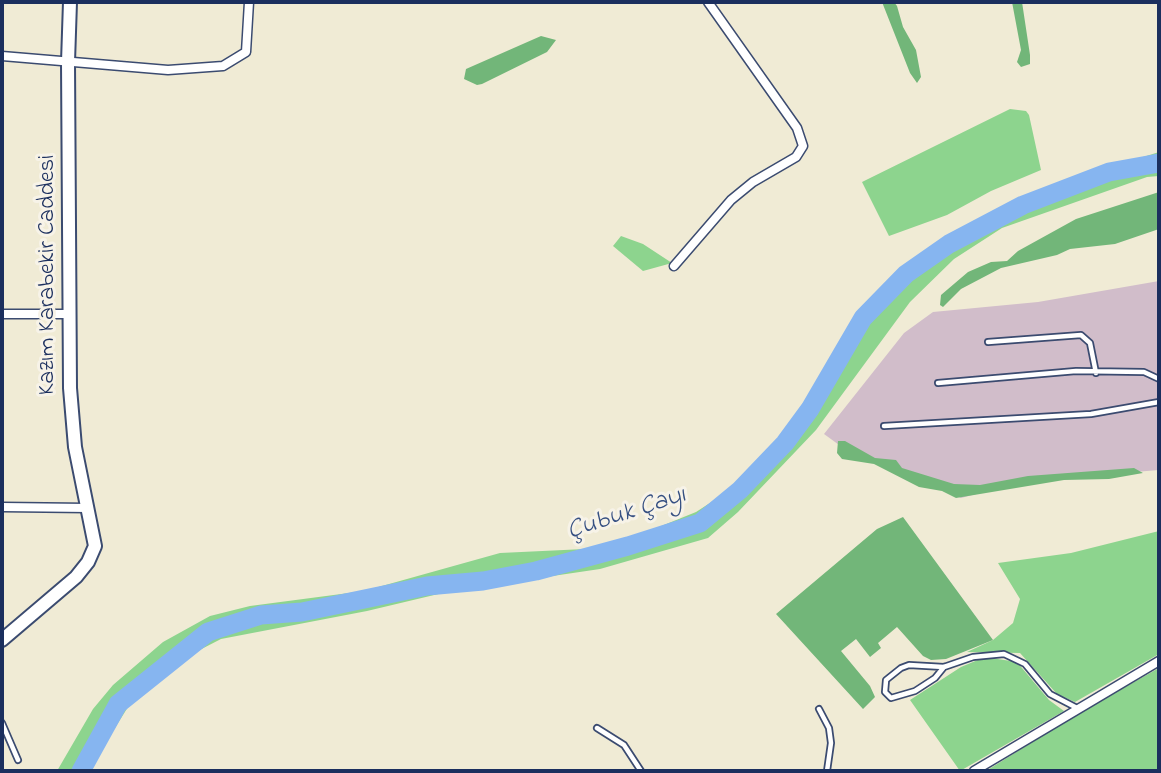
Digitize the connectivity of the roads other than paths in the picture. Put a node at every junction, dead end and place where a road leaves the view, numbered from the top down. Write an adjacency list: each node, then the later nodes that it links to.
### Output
1 (71, 2): 5 (street, Kazım Karabekir Caddesi)
2 (249, 2): 5 (street)
3 (708, 2): 6 (street)
4 (2, 56): 5 (street)
5 (68, 62): 8 (street, Kazım Karabekir Caddesi)
6 (674, 266)
7 (2, 314): 8 (street)
8 (69, 314): 16 (street, Kazım Karabekir Caddesi)
9 (988, 342): 10 (lane)
10 (1096, 373): 11 (lane); 12 (lane)
11 (1159, 379)
12 (938, 383)
13 (1159, 402): 14 (lane)
14 (884, 426)
15 (2, 507): 16 (street)
16 (88, 508): 17 (street, Kazım Karabekir Caddesi)
17 (2, 640)
18 (1159, 661): 20 (street)
19 (944, 667): 19 (lane); 20 (lane)
20 (1077, 708): 27 (street)
21 (819, 709): 26 (lane)
22 (2, 723): 24 (lane)
23 (597, 728): 25 (lane)
24 (18, 760)
25 (641, 771)
26 (827, 771)
27 (974, 771)

